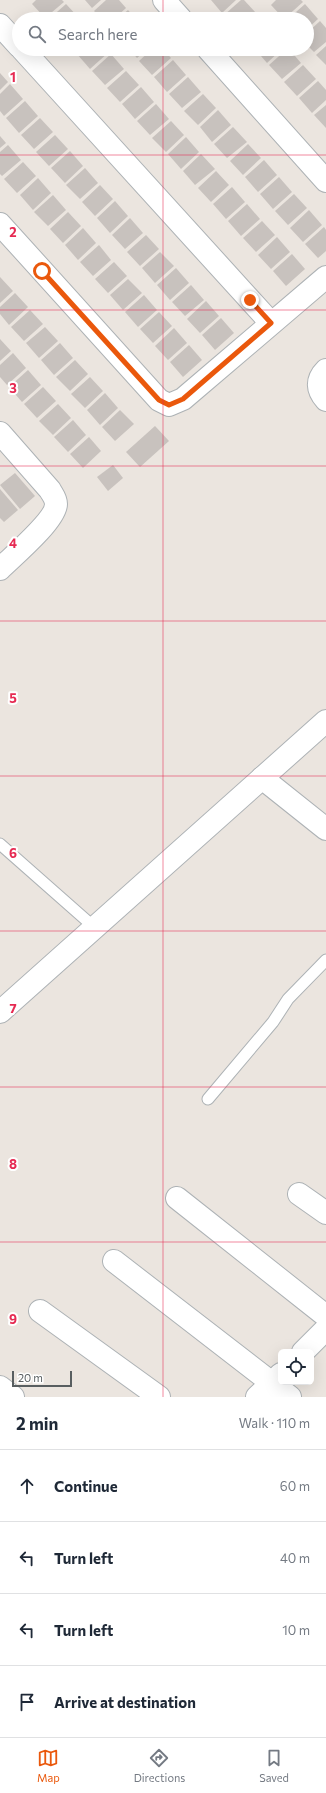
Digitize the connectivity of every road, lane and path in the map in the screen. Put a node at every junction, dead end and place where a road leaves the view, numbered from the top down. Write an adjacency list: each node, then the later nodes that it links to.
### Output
1 (164, 0): 2 (street)
2 (175, 12)
3 (0, 25): 4 (street)
4 (12, 38)
5 (28, 56): 10 (street)
6 (214, 56): 7 (street)
7 (326, 181)
8 (0, 224): 10 (street)
9 (326, 277): 10 (street)
10 (271, 323)
11 (326, 370): 12 (street)
12 (326, 400)
13 (0, 433): 14 (street)
14 (0, 569)
15 (326, 721): 16 (street)
16 (262, 778): 17 (street); 19 (street)
17 (326, 829)
18 (0, 844): 19 (lane)
19 (94, 927): 21 (street)
20 (326, 960): 22 (lane)
21 (0, 1012)
22 (208, 1099)
23 (299, 1194): 25 (street)
24 (177, 1198): 28 (street)
25 (326, 1213)
26 (114, 1261): 31 (street)
27 (40, 1311): 34 (street)
28 (326, 1316)
29 (326, 1329): 30 (street)
30 (306, 1349)
31 (270, 1385): 35 (street)
32 (0, 1388): 33 (street)
33 (13, 1397)
34 (159, 1397)
35 (290, 1397)

